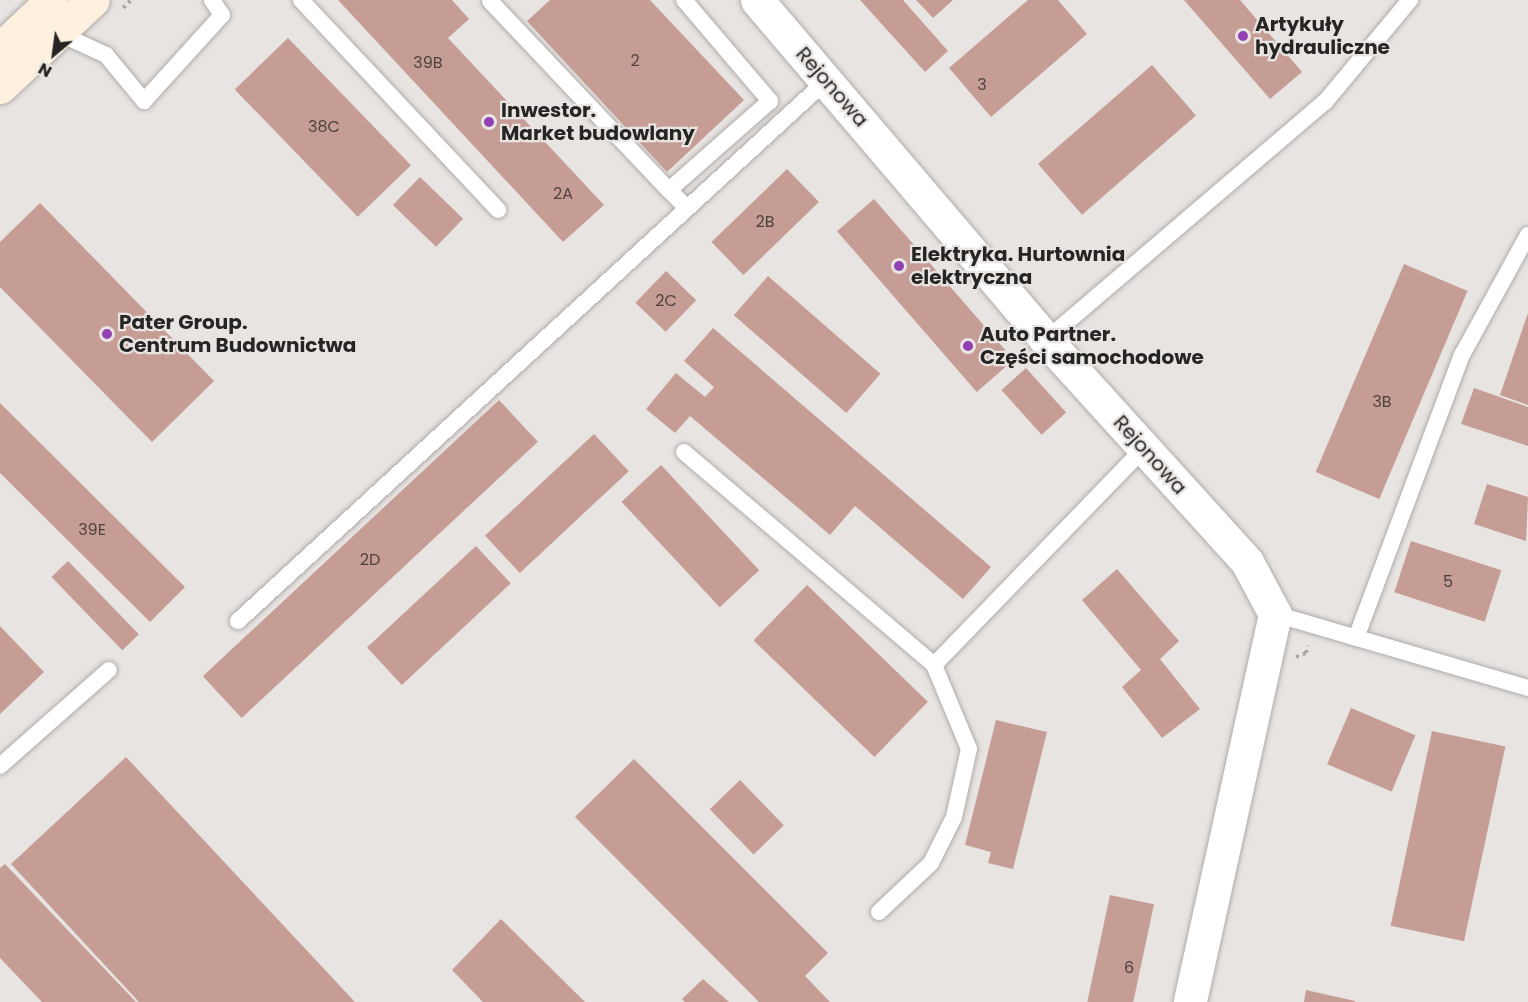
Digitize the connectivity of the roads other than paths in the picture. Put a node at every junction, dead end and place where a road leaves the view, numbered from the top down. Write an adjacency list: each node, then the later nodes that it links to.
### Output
1 (52, 0): 10 (main road)
2 (93, 0): 9 (main road)
3 (212, 0): 9 (lane)
4 (301, 0): 15 (lane)
5 (490, 0): 13 (lane)
6 (684, 0): 13 (lane)
7 (757, 0): 11 (street, Rejonowa)
8 (1410, 0): 17 (lane)
9 (58, 33): 12 (main road)
10 (0, 49)
11 (827, 80): 14 (lane); 17 (street, Rejonowa)
12 (0, 87)
13 (669, 190): 14 (lane)
14 (686, 207): 21 (lane)
15 (498, 210)
16 (1528, 235): 22 (lane)
17 (1046, 340): 18 (street, Rejonowa)
18 (1144, 448): 20 (street, Rejonowa); 23 (lane)
19 (684, 452): 23 (lane)
20 (1275, 614): 22 (lane); 28 (street)
21 (238, 621)
22 (1356, 638): 25 (lane)
23 (934, 665): 27 (lane)
24 (109, 670): 26 (lane)
25 (1528, 688)
26 (0, 766)
27 (879, 912)
28 (1190, 1002)

